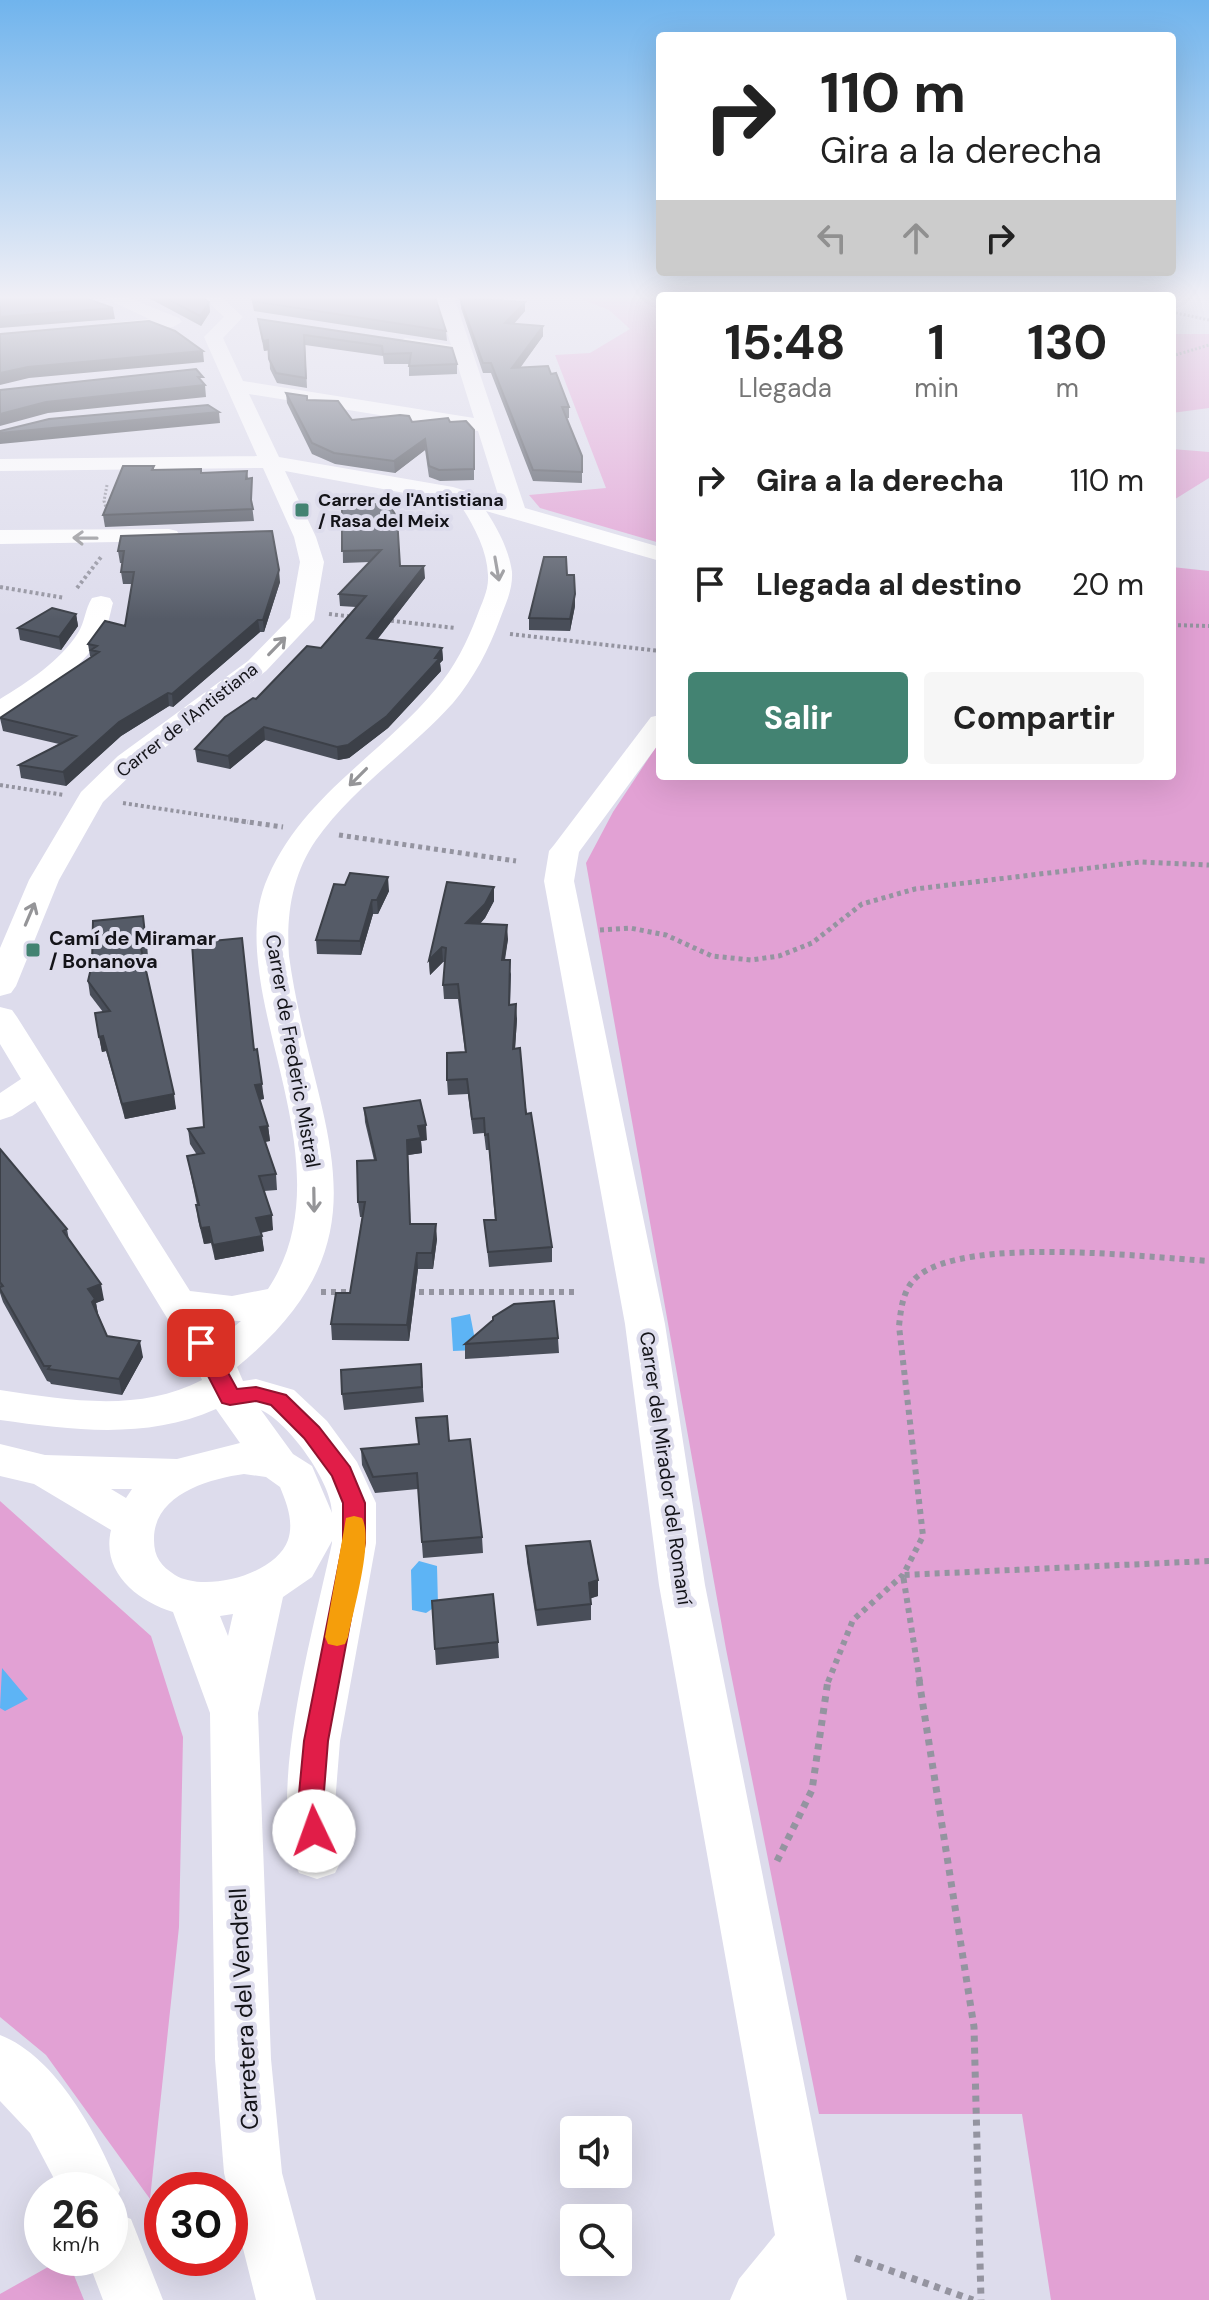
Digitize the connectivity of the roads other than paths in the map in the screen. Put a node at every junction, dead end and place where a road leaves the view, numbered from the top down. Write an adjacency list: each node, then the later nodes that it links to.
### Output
1 (218, 404): 5 (street)
2 (242, 404): 7 (street, Carrer de l'Antistiana)
3 (361, 404): 6 (street)
4 (481, 404): 6 (street)
5 (217, 407)
6 (488, 426): 10 (street)
7 (271, 462): 8 (street); 9 (street); 17 (street, Carrer de l'Antistiana, one-way to 7)
8 (0, 465)
9 (468, 499): 10 (street); 21 (street, Carrer de Frederic Mistral, one-way to 21)
10 (515, 512): 13 (street)
11 (199, 535): 12 (street, one-way to 12)
12 (0, 537)
13 (656, 553)
14 (101, 603): 15 (street)
15 (0, 710)
16 (656, 728): 36 (street, Carrer del Mirador del Romaní)
17 (0, 986)
18 (0, 1017): 19 (street)
19 (40, 1082): 20 (street); 22 (street)
20 (0, 1109)
21 (279, 1300): 22 (street); 23 (street, Carrer de Frederic Mistral)
22 (175, 1303): 23 (street)
23 (223, 1382): 24 (street); 26 (street); 28 (street); 33 (street)
24 (0, 1405)
25 (0, 1460): 27 (street)
26 (277, 1464): 28 (street); 30 (street)
27 (45, 1471): 28 (street); 29 (street)
28 (192, 1471): 29 (street)
29 (133, 1522): 31 (street)
30 (262, 1589): 31 (street); 32 (street, Carretera del Vendrell)
31 (191, 1600): 32 (street, Carretera del Vendrell)
32 (234, 1713): 39 (street, Carretera del Vendrell)
33 (317, 1857)
34 (0, 2061): 35 (street)
35 (81, 2172)
36 (808, 2242): 40 (street); 41 (street, Carrer del Mirador del Romaní)
37 (124, 2276): 38 (street)
38 (133, 2300)
39 (286, 2300)
40 (760, 2300)
41 (817, 2300)

